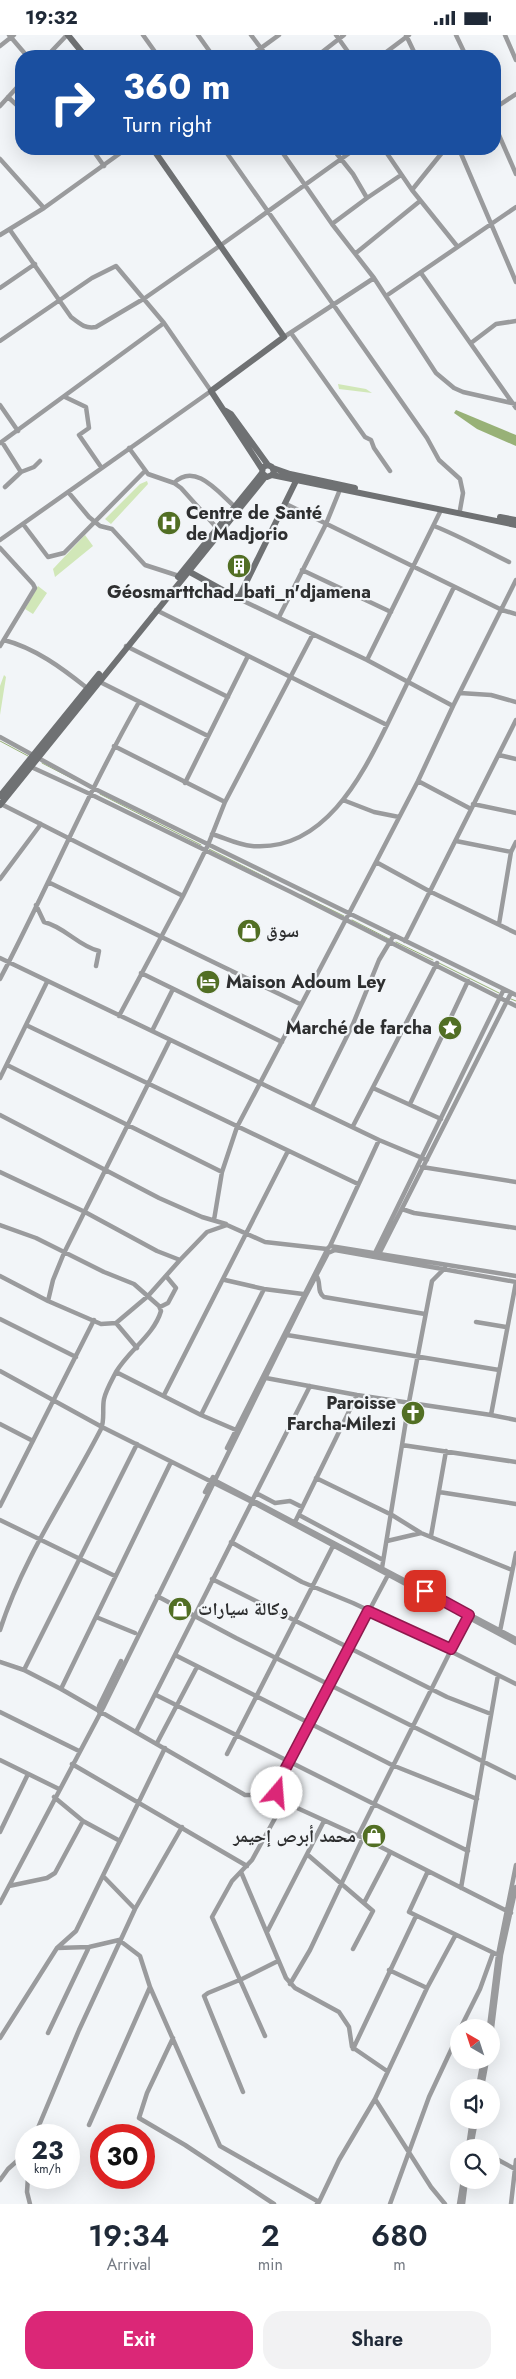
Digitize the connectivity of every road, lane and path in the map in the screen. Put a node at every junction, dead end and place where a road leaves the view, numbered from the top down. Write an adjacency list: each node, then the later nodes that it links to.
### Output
1 (68, 35): 15 (street); 16 (street)
2 (143, 35): 17 (street)
3 (198, 35): 18 (street)
4 (251, 35): 13 (street)
5 (279, 35): 13 (street)
6 (344, 35): 11 (street)
7 (407, 35): 22 (street); 23 (street)
8 (456, 35): 24 (street)
9 (505, 35): 25 (street)
10 (11, 36): 12 (street); 14 (street)
11 (337, 37): 20 (street); 21 (street)
12 (0, 46)
13 (261, 48): 19 (street)
14 (22, 50)
15 (53, 50)
16 (80, 50)
17 (154, 50)
18 (209, 50)
19 (258, 50)
20 (323, 50)
21 (347, 50)
22 (388, 50)
23 (413, 50)
24 (463, 50)
25 (516, 60)
26 (15, 89): 28 (street)
27 (516, 94): 30 (street)
28 (8, 97): 29 (street); 31 (street)
29 (15, 103)
30 (501, 104)
31 (0, 106)
32 (501, 139): 46 (street)
33 (96, 155): 45 (street)
34 (118, 155): 45 (street)
35 (157, 155): 59 (street)
36 (228, 155): 54 (street)
37 (284, 155): 48 (street)
38 (337, 155): 44 (street)
39 (347, 155): 44 (street)
40 (388, 155): 47 (street)
41 (440, 155): 49 (street)
42 (462, 155): 56 (street)
43 (0, 159): 53 (street)
44 (341, 160): 48 (street); 50 (street)
45 (104, 166): 53 (street)
46 (516, 174)
47 (401, 175): 49 (street); 50 (street)
48 (305, 185): 54 (street); 55 (street)
49 (412, 190): 51 (street)
50 (368, 198): 55 (street)
51 (420, 201): 60 (street); 61 (street)
52 (516, 207): 56 (street)
53 (44, 208): 57 (street)
54 (269, 210): 59 (street); 70 (street)
55 (332, 224): 61 (street)
56 (491, 224): 60 (street); 65 (street)
57 (10, 230): 58 (street); 62 (street)
58 (0, 235)
59 (221, 245): 68 (street); 74 (street)
60 (457, 246): 63 (street)
61 (356, 253): 64 (street)
62 (35, 264): 66 (street); 69 (street)
63 (421, 273): 67 (street); 76 (street)
64 (374, 278): 67 (street); 70 (street)
65 (516, 282)
66 (0, 288)
67 (386, 296): 80 (street)
68 (145, 298): 69 (street); 69 (street); 72 (street)
69 (59, 300): 75 (street)
70 (333, 305): 73 (street); 98 (street)
71 (516, 321): 76 (street)
72 (164, 323): 77 (street); 78 (street)
73 (292, 333): 74 (street); 88 (street)
74 (284, 337): 77 (street)
75 (0, 341)
76 (471, 343): 80 (street)
77 (211, 391): 83 (street); 87 (street)
78 (65, 397): 81 (street); 85 (street)
79 (0, 405): 81 (street)
80 (515, 405)
81 (18, 431): 82 (street)
82 (1, 443): 89 (street)
83 (129, 448): 85 (street); 86 (street)
84 (40, 461): 89 (street)
85 (101, 467): 94 (street)
86 (145, 471): 91 (street); 100 (street)
87 (267, 471): 90 (street); 93 (street); 96 (street); 111 (street)
88 (390, 471)
89 (21, 472): 92 (street)
90 (296, 481): 93 (street); 95 (street)
91 (174, 483): 96 (street); 105 (street)
92 (5, 487)
93 (341, 487): 97 (street); 98 (street); 102 (street)
94 (69, 493): 100 (street); 101 (street)
95 (286, 504): 102 (street); 115 (street)
96 (234, 506): 105 (street)
97 (441, 510): 103 (street); 104 (street)
98 (460, 510): 99 (street)
99 (516, 521)
100 (96, 523): 101 (street); 112 (street)
101 (23, 524): 106 (street)
102 (326, 524): 109 (street); 110 (street)
103 (516, 525)
104 (434, 526): 108 (street); 109 (street)
105 (216, 527): 112 (street)
106 (0, 540)
107 (0, 548): 122 (street)
108 (509, 562)
109 (413, 566): 114 (street); 118 (street)
110 (302, 570): 118 (street); 120 (street)
111 (188, 571): 115 (street); 117 (street)
112 (179, 576): 128 (street)
113 (516, 580): 116 (street)
114 (454, 587): 116 (street); 129 (street)
115 (238, 598): 120 (street)
116 (502, 609): 119 (street); 131 (street)
117 (156, 610): 124 (street); 125 (street)
118 (391, 612): 126 (street)
119 (516, 614)
120 (279, 617): 121 (street)
121 (312, 633): 126 (street); 127 (street)
122 (4, 640): 123 (street); 130 (street)
123 (0, 646)
124 (126, 646): 128 (street); 132 (street)
125 (248, 656): 127 (street); 132 (street)
126 (367, 660): 129 (street)
127 (289, 677): 137 (street); 151 (street)
128 (96, 680): 130 (street); 133 (street); 142 (street)
129 (409, 681): 135 (street); 137 (street)
130 (87, 688): 142 (street)
131 (460, 693): 134 (street); 135 (street)
132 (228, 697): 138 (street)
133 (139, 702): 138 (street); 140 (street)
134 (516, 702)
135 (453, 706): 145 (street)
136 (516, 720): 141 (street)
137 (387, 725): 150 (street)
138 (208, 736): 146 (street)
139 (0, 737): 142 (street)
140 (114, 746): 146 (street); 147 (street)
141 (499, 755): 143 (street); 153 (street)
142 (35, 757): 144 (street); 147 (street)
143 (516, 759)
144 (28, 766): 148 (street); 149 (street); 152 (street)
145 (418, 781): 153 (street); 155 (street)
146 (185, 783): 151 (street)
147 (93, 787): 148 (street); 161 (street)
148 (90, 794): 158 (street); 162 (street)
149 (0, 796)
150 (343, 800): 155 (street); 157 (street)
151 (225, 802): 157 (street)
152 (0, 804): 156 (street)
153 (472, 807): 154 (street); 159 (street)
154 (516, 813)
155 (399, 817): 164 (street)
156 (41, 824): 158 (street); 165 (street)
157 (212, 833): 161 (street)
158 (70, 839): 166 (street); 168 (street)
159 (456, 841): 163 (street); 167 (street)
160 (516, 842): 163 (street)
161 (208, 845): 162 (street); 170 (street)
162 (205, 851): 168 (street); 171 (street)
163 (511, 852): 172 (street)
164 (376, 862): 167 (street); 170 (street)
165 (0, 879)
166 (48, 882): 169 (street); 175 (street)
167 (429, 891): 172 (street); 176 (street)
168 (183, 896): 175 (street)
169 (36, 905): 180 (street); 182 (street)
170 (348, 913): 171 (street); 174 (street)
171 (345, 920): 177 (street); 193 (street)
172 (498, 924): 173 (street)
173 (516, 933)
174 (394, 935): 176 (street); 177 (street)
175 (161, 937): 183 (street); 193 (street)
176 (405, 941): 178 (street)
177 (389, 943): 181 (street); 206 (street)
178 (440, 957): 181 (street); 188 (street)
179 (0, 958): 180 (street)
180 (8, 963): 184 (street); 186 (street)
181 (436, 965): 185 (street); 204 (street)
182 (96, 967)
183 (141, 973): 187 (street); 195 (street)
184 (0, 979)
185 (468, 981): 191 (street); 205 (street)
186 (47, 982): 195 (street); 196 (street)
187 (173, 989): 197 (street); 199 (street)
188 (504, 989): 189 (street); 191 (street)
189 (511, 993): 190 (street); 192 (street)
190 (516, 995)
191 (500, 998): 192 (street); 208 (street)
192 (506, 1001): 194 (street); 214 (street)
193 (300, 1004): 199 (street)
194 (516, 1006)
195 (119, 1016): 197 (street)
196 (26, 1025): 200 (street); 203 (street)
197 (152, 1031): 198 (street)
198 (170, 1040): 202 (street); 203 (street)
199 (282, 1043): 202 (street)
200 (7, 1065): 201 (street); 209 (street)
201 (0, 1078)
202 (261, 1083): 206 (street); 211 (street)
203 (147, 1085): 209 (street); 211 (street)
204 (373, 1088): 205 (street); 210 (street)
205 (410, 1104): 208 (street)
206 (312, 1107): 210 (street)
207 (0, 1115): 216 (street)
208 (441, 1119): 214 (street)
209 (127, 1125): 216 (street); 217 (street)
210 (353, 1126): 212 (street)
211 (237, 1127): 213 (street); 217 (street)
212 (379, 1140): 214 (street); 220 (street)
213 (288, 1151): 220 (street); 227 (street)
214 (424, 1159): 215 (street)
215 (420, 1166): 219 (street); 221 (street); 230 (street)
216 (106, 1169): 222 (street); 223 (street)
217 (222, 1171): 223 (street)
218 (0, 1172): 222 (street)
219 (516, 1182)
220 (358, 1184): 228 (street)
221 (402, 1209): 226 (street); 230 (street)
222 (85, 1212): 229 (street); 231 (street)
223 (214, 1220): 225 (street)
224 (0, 1225): 229 (street)
225 (227, 1225): 227 (street); 231 (street)
226 (516, 1228)
227 (248, 1233): 228 (street); 237 (street)
228 (329, 1248): 230 (street); 240 (street)
229 (64, 1253): 241 (street); 242 (street)
230 (377, 1255): 232 (street); 233 (street); 236 (street)
231 (180, 1260): 235 (street)
232 (445, 1268): 238 (street); 244 (street)
233 (316, 1275): 244 (street); 250 (street)
234 (0, 1276): 242 (street)
235 (166, 1276): 241 (street); 243 (street)
236 (516, 1276)
237 (225, 1280): 239 (street); 259 (street)
238 (516, 1282): 249 (street)
239 (264, 1289): 240 (street); 263 (street)
240 (303, 1294): 268 (street)
241 (148, 1296): 243 (street); 248 (street)
242 (48, 1301): 246 (street)
243 (160, 1307): 251 (street)
244 (426, 1314): 252 (street)
245 (0, 1319): 253 (street)
246 (94, 1320): 248 (street); 253 (street)
247 (476, 1322): 249 (street)
248 (116, 1323): 251 (street)
249 (506, 1327): 254 (street)
250 (287, 1335): 252 (street); 257 (street)
251 (137, 1347): 256 (street)
252 (417, 1356): 254 (street); 262 (street)
253 (76, 1357): 261 (street)
254 (499, 1370): 264 (street)
255 (0, 1371): 261 (street)
256 (116, 1372): 259 (street); 267 (street)
257 (266, 1378): 258 (street); 276 (street)
258 (310, 1386): 260 (street); 277 (street)
259 (164, 1395): 263 (street)
260 (357, 1395): 262 (street); 275 (street)
261 (54, 1400): 267 (street); 269 (street)
262 (409, 1402): 264 (street); 271 (street)
263 (201, 1415): 268 (street)
264 (491, 1415): 265 (street)
265 (516, 1420)
266 (0, 1424): 269 (street)
267 (102, 1427): 270 (street); 289 (street)
268 (236, 1430): 276 (street)
269 (33, 1441): 281 (street)
270 (136, 1444): 273 (street); 294 (street)
271 (402, 1445): 272 (street); 284 (street)
272 (446, 1451): 274 (street); 278 (street)
273 (171, 1462): 276 (street); 299 (street)
274 (516, 1462)
275 (316, 1479): 282 (street); 284 (street)
276 (211, 1481): 279 (street); 302 (street); 310 (street)
277 (256, 1493): 279 (street); 282 (street)
278 (439, 1493): 280 (street); 288 (street)
279 (252, 1501): 286 (street); 291 (street); 292 (street)
280 (516, 1504)
281 (0, 1506)
282 (302, 1507): 283 (street)
283 (299, 1515): 286 (street); 295 (street)
284 (392, 1515): 287 (street); 290 (street)
285 (0, 1520): 289 (street)
286 (295, 1522): 296 (street)
287 (421, 1533): 288 (street); 290 (street)
288 (432, 1536): 297 (street)
289 (40, 1539): 294 (street); 308 (street)
290 (387, 1541): 295 (street)
291 (230, 1542): 300 (street); 301 (street)
292 (333, 1546): 298 (street); 301 (street)
293 (516, 1553): 297 (street)
294 (79, 1560): 299 (street); 318 (street)
295 (384, 1560): 296 (street)
296 (382, 1567): 305 (street)
297 (512, 1570): 309 (street)
298 (388, 1575): 303 (street); 305 (street)
299 (115, 1576): 306 (street)
300 (212, 1579): 304 (street); 307 (street)
301 (314, 1587): 303 (street); 307 (street)
302 (157, 1596): 304 (street); 328 (street)
303 (368, 1611): 312 (street); 313 (street)
304 (194, 1615): 314 (street); 315 (street)
305 (468, 1616): 309 (street); 311 (street); 313 (street)
306 (96, 1617): 310 (street); 323 (street)
307 (295, 1621): 312 (street); 315 (street)
308 (0, 1630)
309 (500, 1631): 311 (street)
310 (135, 1633): 328 (street)
311 (516, 1641)
312 (349, 1647): 320 (street); 322 (street)
313 (450, 1650): 319 (street); 322 (street)
314 (175, 1655): 317 (street); 324 (street)
315 (276, 1658): 320 (street); 325 (street)
316 (0, 1662): 318 (street)
317 (197, 1667): 325 (street); 326 (street)
318 (24, 1670): 323 (street)
319 (498, 1675): 321 (street); 329 (street)
320 (330, 1684): 330 (street); 331 (street)
321 (516, 1684)
322 (431, 1688): 329 (street); 331 (street)
323 (61, 1689): 328 (street)
324 (156, 1695): 326 (street); 332 (street)
325 (257, 1698): 330 (street); 333 (street)
326 (177, 1705): 333 (street); 334 (street)
327 (0, 1712): 336 (street)
328 (99, 1712): 332 (street); 336 (street)
329 (491, 1714): 340 (street)
330 (309, 1724): 339 (street); 342 (street)
331 (412, 1725): 340 (street); 342 (street)
332 (136, 1732): 334 (street)
333 (238, 1735): 337 (street); 339 (street)
334 (157, 1743): 335 (street)
335 (165, 1747): 345 (street); 349 (street)
336 (78, 1751): 341 (street)
337 (227, 1753)
338 (0, 1760): 343 (street)
339 (290, 1760): 345 (street); 351 (street)
340 (482, 1761): 344 (street); 348 (street)
341 (72, 1763): 346 (street); 349 (street)
342 (392, 1765): 348 (street); 351 (street)
343 (28, 1774): 346 (street); 355 (street)
344 (516, 1778)
345 (277, 1788): 350 (street)
346 (59, 1789): 347 (street)
347 (54, 1797): 352 (street); 367 (street)
348 (477, 1799): 358 (street)
349 (140, 1801): 354 (street); 357 (street)
350 (284, 1802): 353 (street); 362 (street)
351 (374, 1804): 356 (street); 358 (street)
352 (83, 1821): 357 (street); 367 (street)
353 (324, 1821): 356 (street); 360 (street)
354 (182, 1827): 362 (street); 372 (street)
355 (0, 1831)
356 (361, 1837): 359 (street); 366 (street)
357 (120, 1841): 365 (street)
358 (468, 1851): 369 (street)
359 (390, 1853): 363 (street); 371 (street)
360 (308, 1855): 366 (street); 376 (street)
361 (516, 1865): 373 (street)
362 (247, 1866): 364 (street)
363 (428, 1871): 369 (street); 374 (street)
364 (241, 1872): 376 (street); 385 (street)
365 (103, 1876): 372 (street); 380 (street)
366 (341, 1883): 371 (street); 386 (street)
367 (8, 1886): 370 (street)
368 (516, 1887): 373 (street)
369 (461, 1888): 373 (street)
370 (0, 1903)
371 (364, 1903): 381 (street)
372 (135, 1909): 378 (street)
373 (510, 1914): 375 (street); 382 (street); 391 (street)
374 (416, 1916): 377 (street); 384 (street)
375 (516, 1921)
376 (267, 1932): 383 (street)
377 (455, 1936): 382 (street); 388 (street)
378 (120, 1940): 379 (street); 387 (street); 401 (street)
379 (89, 1947): 380 (street); 392 (street)
380 (56, 1948): 394 (street)
381 (354, 1949)
382 (495, 1954): 389 (street); 390 (street)
383 (278, 1961): 385 (street); 386 (street)
384 (389, 1970): 388 (street); 396 (street)
385 (242, 1979): 393 (street); 399 (street)
386 (290, 1984): 396 (street)
387 (150, 1987): 395 (street); 402 (street)
388 (427, 1988): 398 (street)
389 (465, 2019)
390 (491, 2019)
391 (493, 2019)
392 (48, 2033)
393 (265, 2036)
394 (0, 2038)
395 (173, 2038): 412 (street); 414 (street)
396 (353, 2049): 398 (street)
397 (450, 2051): 403 (street)
398 (387, 2071): 400 (street)
399 (243, 2092)
400 (375, 2099): 403 (street); 412 (street)
401 (40, 2124)
402 (88, 2125)
403 (409, 2154): 415 (street); 416 (street)
404 (500, 2160): 407 (street)
405 (516, 2161): 407 (street)
406 (15, 2163): 408 (street)
407 (515, 2169): 419 (street)
408 (0, 2180)
409 (27, 2189): 413 (street)
410 (463, 2189): 417 (street)
411 (464, 2189): 418 (street)
412 (318, 2203)
413 (30, 2204)
414 (274, 2204)
415 (390, 2204)
416 (445, 2204)
417 (459, 2204)
418 (463, 2204)
419 (511, 2204)

